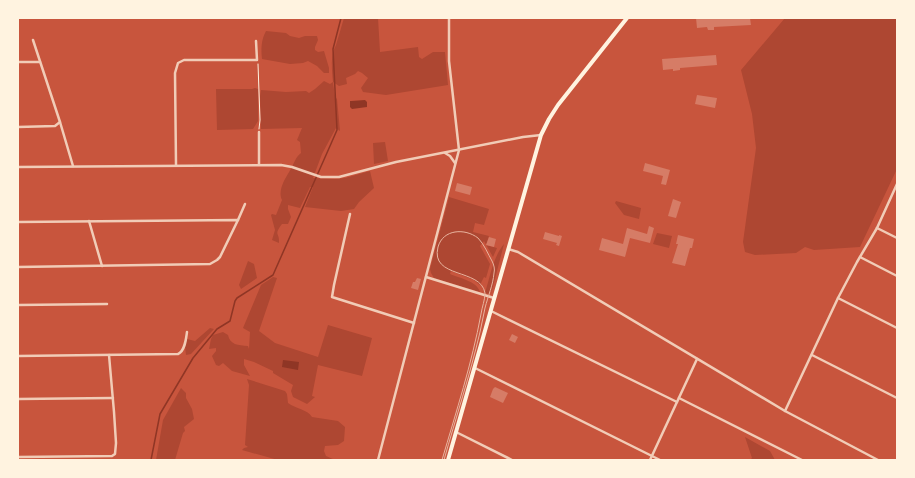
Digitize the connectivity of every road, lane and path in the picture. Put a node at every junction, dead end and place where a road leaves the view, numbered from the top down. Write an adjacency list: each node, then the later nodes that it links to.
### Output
1 (449, 18): 12 (street)
2 (627, 18): 11 (main road)
3 (33, 40): 7 (street)
4 (256, 41): 5 (street)
5 (257, 60): 10 (path); 16 (street)
6 (18, 62): 7 (street)
7 (40, 62): 8 (street)
8 (60, 122): 9 (street); 18 (street)
9 (18, 126)
10 (258, 132): 15 (street)
11 (541, 135): 12 (street); 27 (main road)
12 (459, 150): 13 (street); 14 (street)
13 (445, 152): 14 (street); 15 (street)
14 (455, 163): 32 (street)
15 (259, 164): 16 (street)
16 (176, 165): 18 (street)
17 (18, 166): 18 (street)
18 (73, 166)
19 (897, 184): 25 (street)
20 (245, 204): 22 (street)
21 (350, 214): 38 (street)
22 (238, 220): 23 (street); 29 (street)
23 (89, 221): 24 (street); 29 (street)
24 (18, 222)
25 (876, 228): 26 (street); 28 (street)
26 (897, 238)
27 (508, 249): 33 (main road); 44 (street)
28 (860, 257): 31 (street); 34 (street)
29 (102, 266): 30 (street)
30 (18, 267)
31 (897, 276)
32 (426, 277): 33 (street); 38 (street)
33 (494, 298): 37 (main road)
34 (838, 298): 39 (street); 42 (street)
35 (107, 304): 36 (street)
36 (18, 305)
37 (490, 311): 45 (main road); 50 (street)
38 (414, 323): 55 (street)
39 (897, 328)
40 (187, 332): 41 (street)
41 (109, 355): 43 (street); 46 (street)
42 (812, 355): 48 (street); 51 (street)
43 (18, 356)
44 (697, 359): 47 (street); 51 (street)
45 (474, 368): 52 (main road); 53 (street)
46 (113, 398): 49 (street); 54 (street)
47 (679, 398): 50 (street); 60 (street)
48 (897, 398)
49 (18, 399)
50 (677, 402): 53 (street)
51 (785, 411): 61 (street)
52 (456, 432): 56 (main road); 57 (street)
53 (652, 456): 58 (street); 59 (street)
54 (18, 457)
55 (378, 460)
56 (448, 460)
57 (512, 460)
58 (650, 460)
59 (660, 460)
60 (802, 460)
61 (878, 460)

